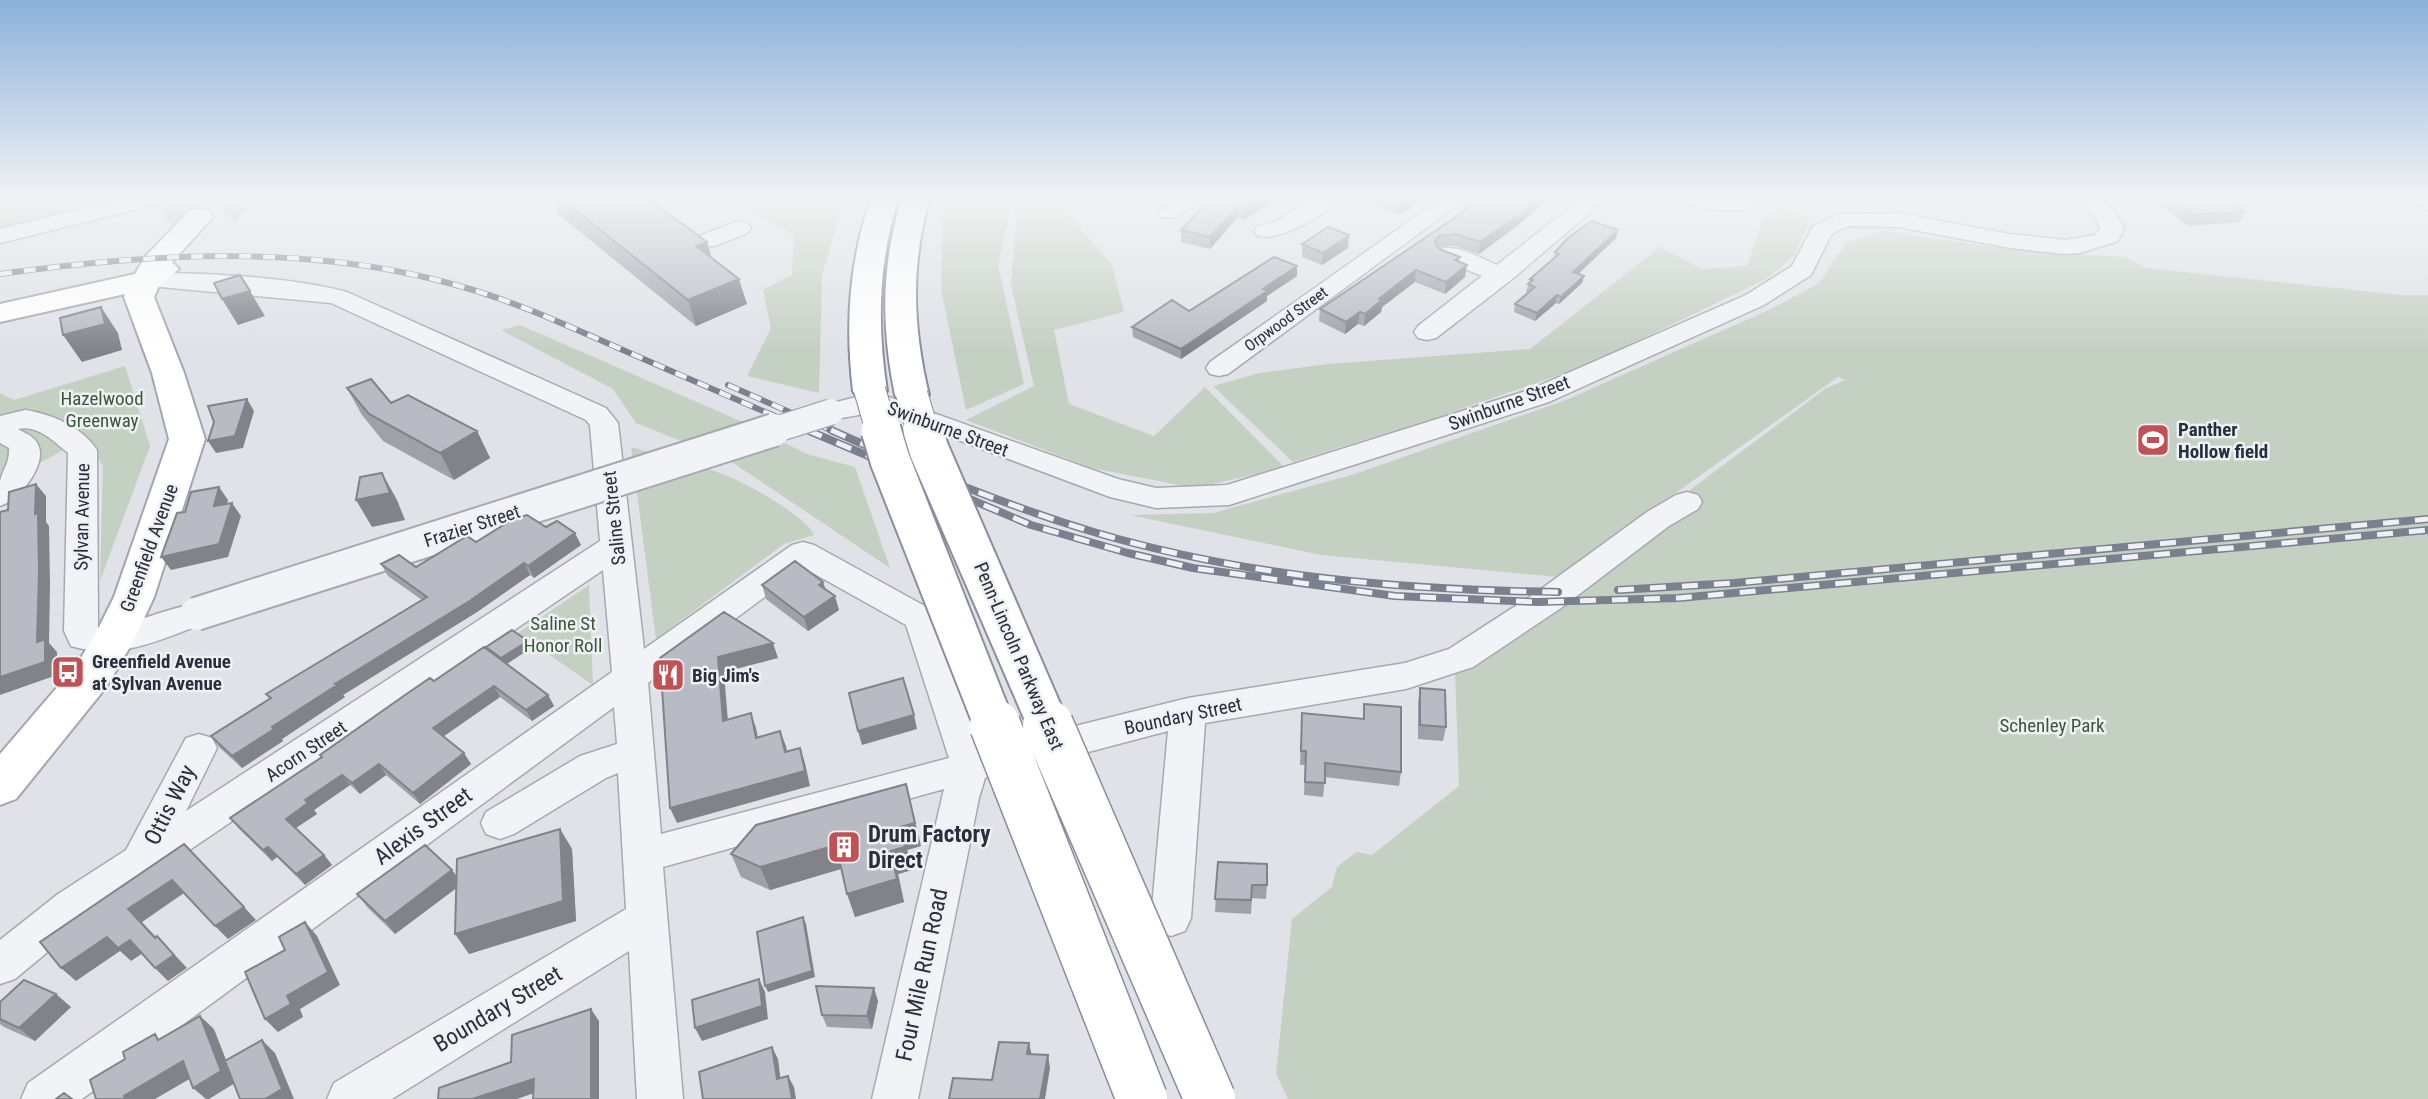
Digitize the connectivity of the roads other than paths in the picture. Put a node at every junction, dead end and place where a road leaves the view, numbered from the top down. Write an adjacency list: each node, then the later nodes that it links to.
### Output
1 (154, 249): 11 (main road, Greenfield Avenue)
2 (168, 249): 10 (main road, Greenfield Avenue)
3 (870, 249): 15 (main road, Penn-Lincoln Parkway East)
4 (903, 249): 15 (main road, Penn-Lincoln Parkway East)
5 (1385, 249): 14 (street, Orpwood Street)
6 (1533, 249): 9 (street)
7 (1812, 249): 16 (street, Swinburne Street)
8 (1447, 254): 9 (street)
9 (1502, 275): 13 (street)
10 (148, 280): 11 (main road); 19 (street, Saline Street); 20 (main road, Greenfield Avenue)
11 (102, 288): 12 (main road)
12 (0, 313)
13 (1427, 332)
14 (1219, 368)
15 (891, 393): 37 (main road, Penn-Lincoln Parkway East, bridge); 38 (main road, Penn-Lincoln Parkway East, bridge)
16 (831, 412): 20 (street, Frazier Street, bridge)
17 (0, 496): 20 (street, Sylvan Avenue)
18 (1687, 502): 22 (street, Boundary Street)
19 (617, 545): 21 (street, Saline Street); 29 (street, Acorn Street)
20 (113, 640): 26 (main road, Greenfield Avenue)
21 (630, 677): 24 (street, Saline Street); 25 (street, Alexis Street); 33 (street, Alexis Street)
22 (1188, 712): 25 (street, Boundary Street); 30 (street)
23 (199, 748): 29 (street, Ottis Way)
24 (635, 753): 27 (street); 28 (street, Saline Street)
25 (970, 767): 28 (street, Boundary Street); 36 (street, Four Mile Run Road)
26 (0, 786)
27 (499, 823)
28 (642, 856): 31 (street, Saline Street)
29 (141, 861): 32 (street, Acorn Street)
30 (1171, 918)
31 (645, 919): 34 (street, Boundary Street); 35 (street, Saline Street)
32 (0, 965)
33 (44, 1099)
34 (350, 1099)
35 (660, 1099)
36 (895, 1099)
37 (1142, 1099)
38 (1210, 1099)

